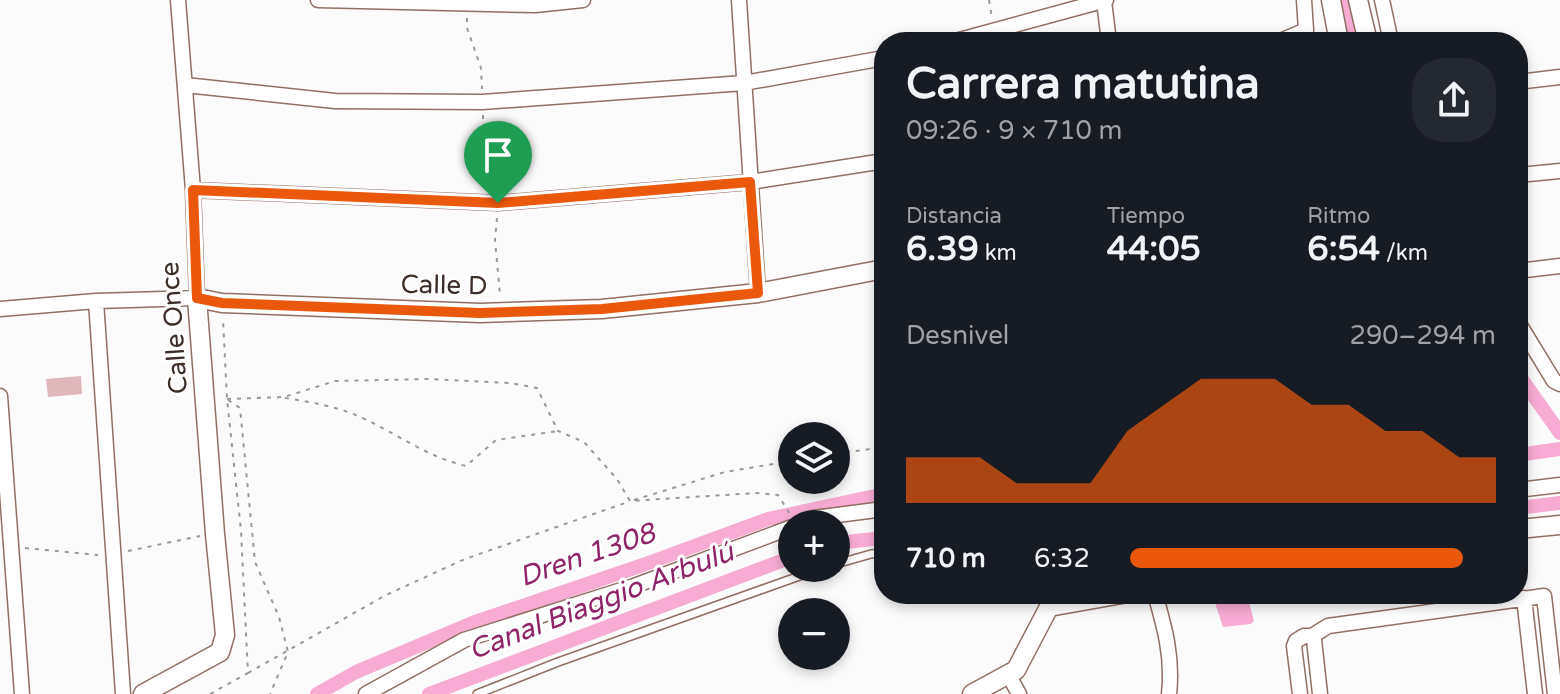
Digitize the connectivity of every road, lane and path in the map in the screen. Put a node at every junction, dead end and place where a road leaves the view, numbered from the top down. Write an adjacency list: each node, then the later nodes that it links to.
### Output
1 (178, 0): 21 (street, Calle Once)
2 (318, 0): 10 (street)
3 (583, 0): 10 (street)
4 (739, 0): 20 (street)
5 (1105, 0): 11 (street); 12 (street)
6 (1304, 0): 13 (street)
7 (1331, 0): 14 (street)
8 (1358, 0): 15 (street)
9 (1382, 0): 16 (street)
10 (467, 4): 22 (path)
11 (991, 32)
12 (1108, 32)
13 (1301, 32)
14 (1337, 32)
15 (1366, 32)
16 (1389, 32)
17 (874, 60): 20 (street)
18 (1560, 77): 19 (street)
19 (1528, 81)
20 (744, 83): 22 (street); 26 (street)
21 (185, 85): 22 (street); 27 (street, Calle Once)
22 (482, 102): 28 (path)
23 (874, 163): 26 (street)
24 (1560, 171): 25 (street)
25 (1528, 174)
26 (750, 182): 28 (street); 32 (street)
27 (193, 190): 28 (street); 33 (street, Calle Once)
28 (498, 203): 37 (path)
29 (1560, 266): 30 (street)
30 (1528, 270)
31 (874, 271): 32 (street, Calle D)
32 (758, 293): 37 (street, Calle D)
33 (197, 298): 34 (street, Calle D); 35 (street, Calle D); 69 (street, Calle Once)
34 (96, 301): 36 (street, Calle D); 68 (street)
35 (222, 303): 37 (street, Calle D); 42 (path)
36 (0, 309)
37 (501, 312)
38 (1528, 338): 39 (street)
39 (1560, 384)
40 (0, 396): 67 (street)
41 (284, 397): 42 (path); 43 (path); 43 (path)
42 (227, 399): 65 (path); 66 (path)
43 (558, 431): 49 (path)
44 (874, 448): 45 (path)
45 (850, 452)
46 (778, 463): 49 (path)
47 (1560, 485): 48 (street)
48 (1528, 489)
49 (630, 501): 50 (path); 65 (path)
50 (787, 510)
51 (874, 510): 52 (street)
52 (850, 513)
53 (1560, 525): 54 (street)
54 (1528, 528)
55 (778, 530): 72 (street)
56 (874, 554): 57 (lane)
57 (850, 560)
58 (783, 582): 73 (lane)
59 (1528, 598): 79 (street)
60 (1066, 604): 74 (street)
61 (1158, 604): 75 (street)
62 (1482, 604): 64 (street)
63 (1525, 604): 78 (street)
64 (1312, 636): 76 (street); 77 (street)
65 (288, 652): 66 (path); 71 (path)
66 (248, 673): 70 (path)
67 (22, 694)
68 (123, 694)
69 (143, 694)
70 (210, 694)
71 (270, 694)
72 (366, 694)
73 (477, 694)
74 (972, 694)
75 (1169, 694)
76 (1300, 694)
77 (1320, 694)
78 (1535, 694)
79 (1555, 694)

